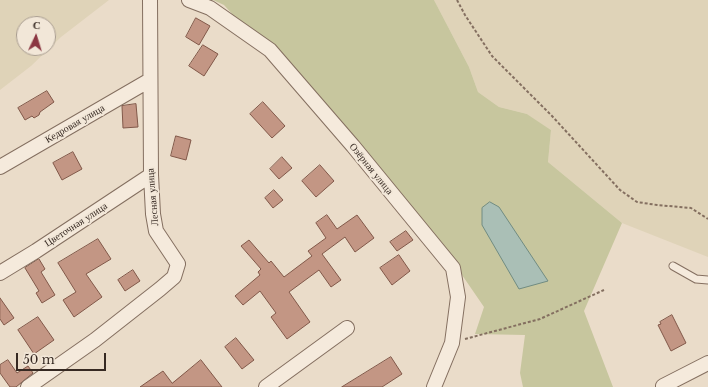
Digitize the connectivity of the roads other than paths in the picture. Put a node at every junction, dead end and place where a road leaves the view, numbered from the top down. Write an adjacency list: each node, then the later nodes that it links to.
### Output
1 (150, 0): 3 (street, Лесная улица)
2 (189, 0): 14 (street, Озёрная улица)
3 (150, 80): 4 (street, Кедровая улица); 5 (street, Лесная улица)
4 (0, 168)
5 (150, 175): 7 (street, Цветочная улица); 12 (street, Лесная улица)
6 (673, 266): 8 (lane)
7 (0, 273)
8 (708, 280)
9 (348, 328): 13 (street)
10 (708, 363): 11 (street)
11 (663, 386)
12 (28, 387)
13 (266, 387)
14 (434, 387)

